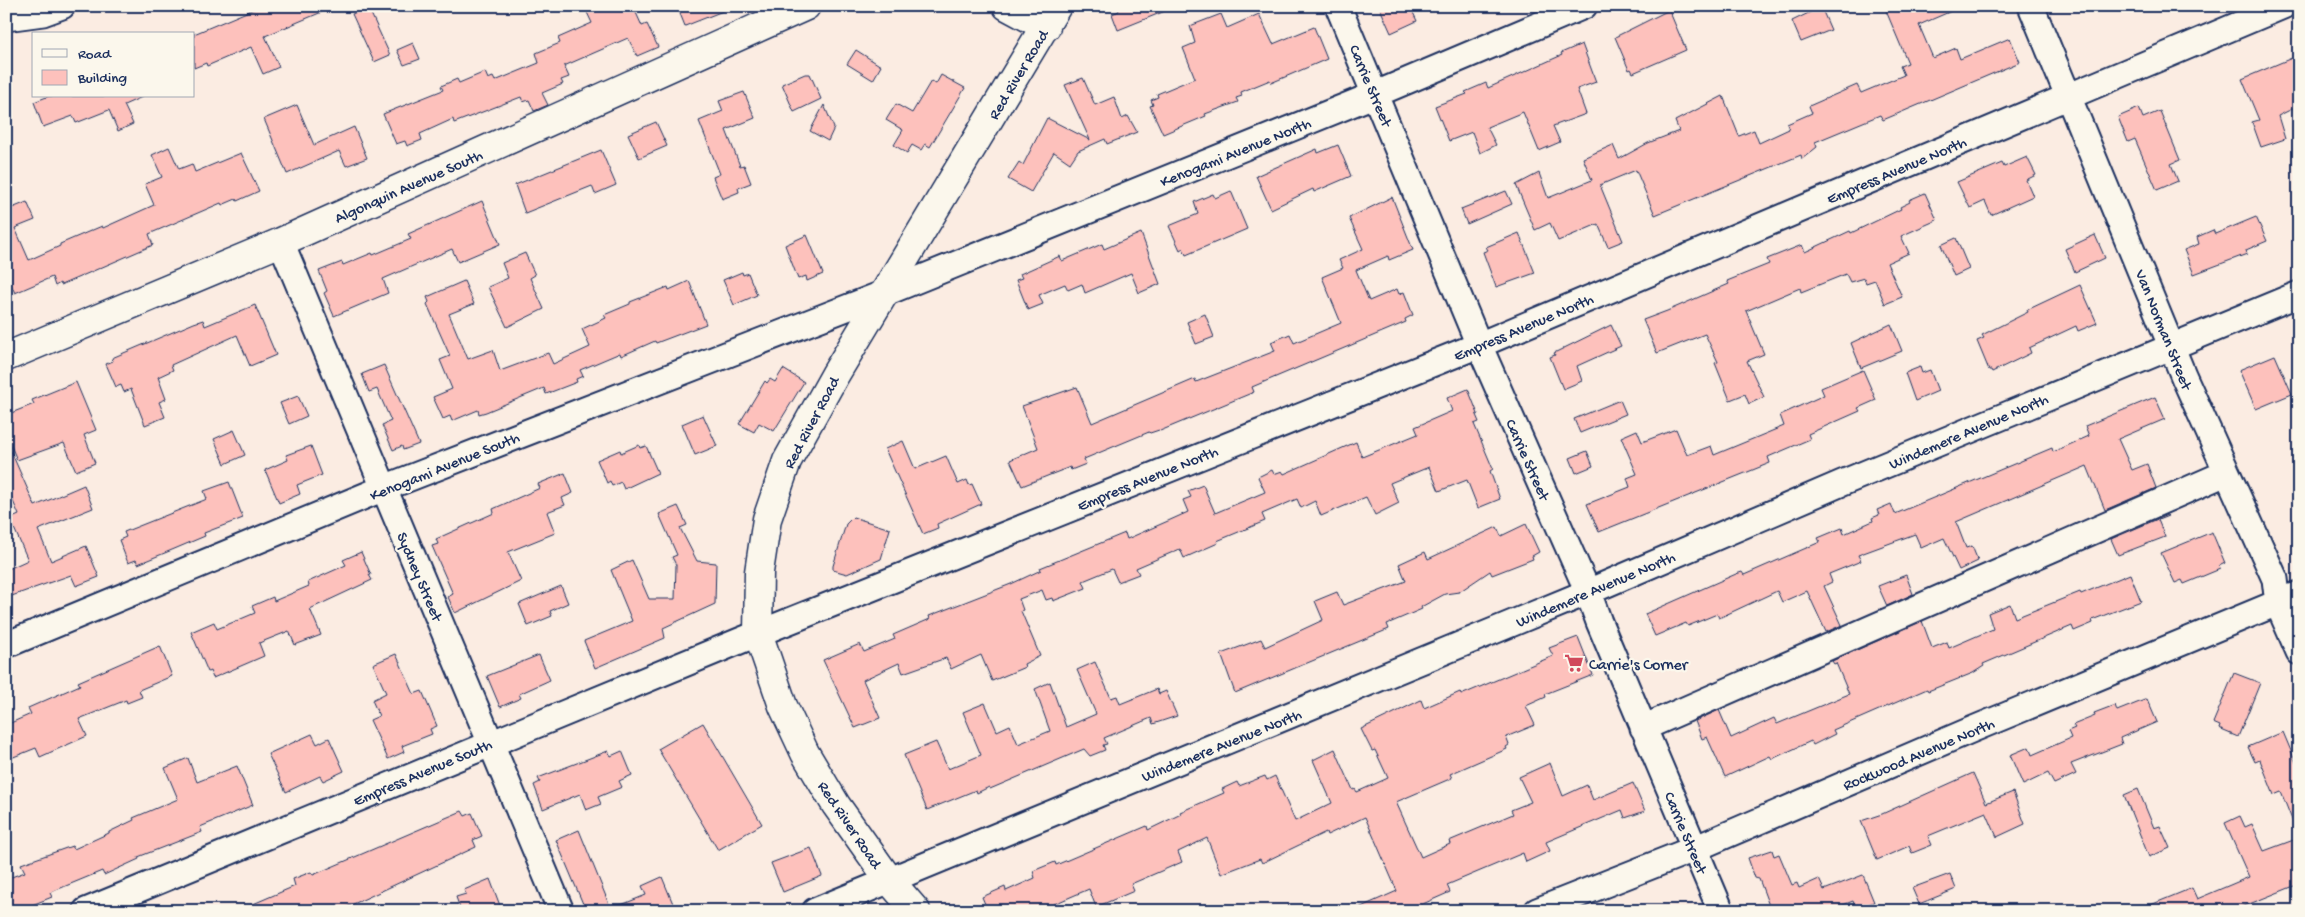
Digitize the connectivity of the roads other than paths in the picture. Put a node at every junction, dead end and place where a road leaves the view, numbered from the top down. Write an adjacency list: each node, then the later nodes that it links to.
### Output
1 (62, 6): 9 (street)
2 (806, 6): 12 (main road, Algonquin Avenue South)
3 (1007, 6): 8 (main road)
4 (1338, 6): 10 (street, Carrie Street)
5 (1584, 6): 10 (street, Kenogami Avenue North)
6 (2031, 6): 11 (street, Van Norman Street)
7 (2282, 6): 11 (street, Empress Avenue North)
8 (1052, 16): 13 (main road, Red River Road)
9 (6, 18)
10 (1376, 94): 13 (street, Kenogami Avenue North); 15 (street, Carrie Street)
11 (2068, 96): 15 (street, Empress Avenue North); 16 (street, Van Norman Street)
12 (282, 242): 17 (main road, Algonquin Avenue South); 19 (street, Sydney Street)
13 (885, 292): 19 (street, Kenogami Avenue South); 22 (main road, Red River Road)
14 (2299, 294): 16 (street, Windemere Avenue North)
15 (1479, 345): 20 (street, Carrie Street); 22 (street, Empress Avenue North)
16 (2172, 345): 18 (street, Van Norman Street); 20 (street, Windemere Avenue North)
17 (6, 357)
18 (2226, 473): 21 (street, Van Norman Street); 25 (street)
19 (384, 488): 23 (street, Kenogami Avenue South); 26 (street, Sydney Street)
20 (1588, 592): 25 (street, Carrie Street); 28 (street, Windemere Avenue North)
21 (2288, 599): 24 (street, Van Norman Street); 27 (street, Rockwood Avenue North)
22 (758, 633): 26 (street, Empress Avenue South); 28 (main road, Red River Road)
23 (6, 645)
24 (2299, 652)
25 (1643, 728): 27 (street, Carrie Street)
26 (490, 743): 29 (street, Empress Avenue South); 30 (street, Sydney Street)
27 (1694, 850): 33 (street, Rockwood Avenue North); 34 (street, Carrie Street)
28 (890, 881): 31 (street, Windemere Avenue North); 32 (main road, Red River Road)
29 (86, 911)
30 (560, 911)
31 (815, 911)
32 (916, 911)
33 (1537, 911)
34 (1721, 911)

